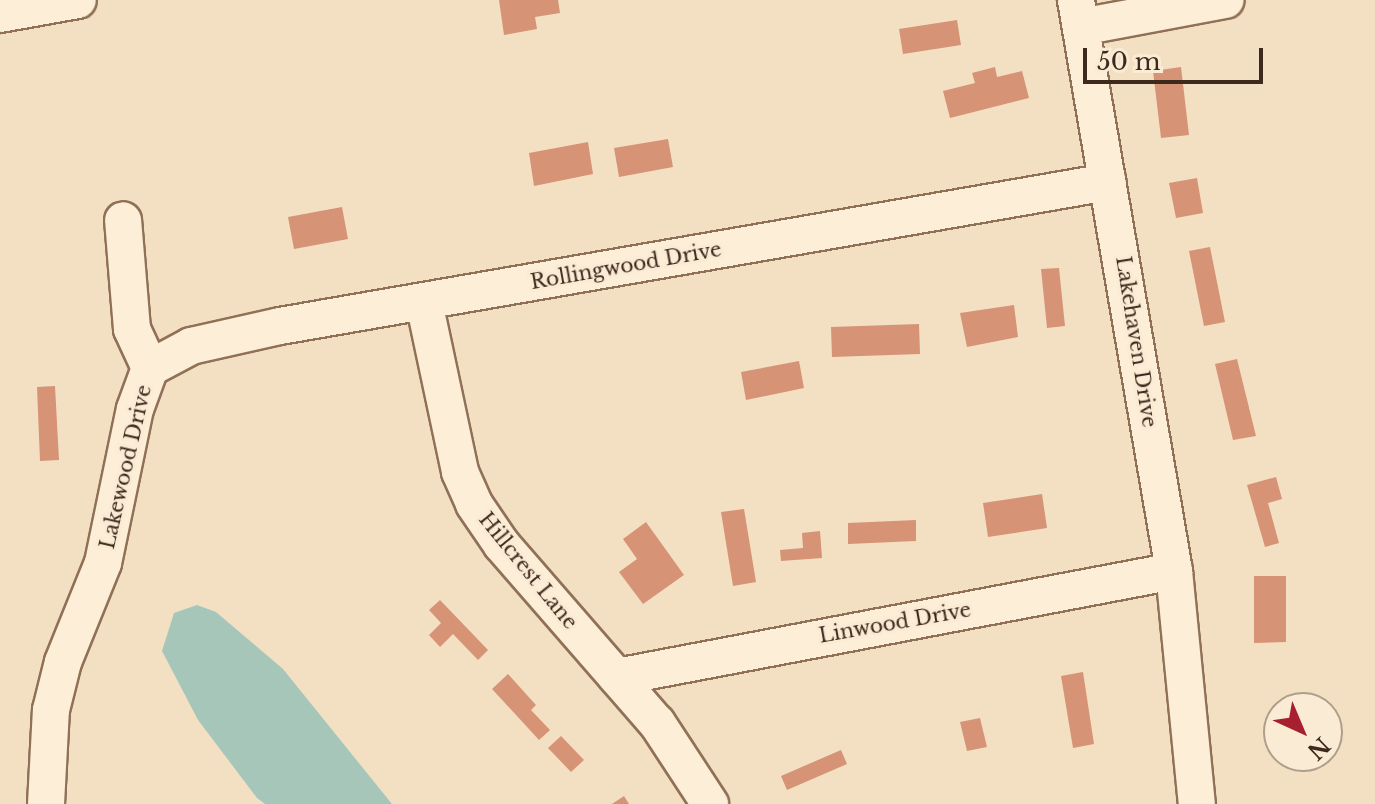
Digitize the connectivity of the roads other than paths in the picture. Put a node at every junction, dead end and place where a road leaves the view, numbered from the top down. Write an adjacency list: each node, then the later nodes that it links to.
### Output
1 (78, 0): 4 (street)
2 (1225, 0): 3 (street, Lakehaven Drive)
3 (1079, 13): 5 (street, Lakehaven Drive)
4 (0, 14)
5 (1108, 182): 7 (street, Rollingwood Drive); 9 (street, Lakehaven Drive)
6 (123, 220): 8 (street, Lakewood Drive)
7 (424, 302): 8 (street, Rollingwood Drive); 10 (street, Hillcrest Lane)
8 (150, 368): 11 (street, Lakewood Drive)
9 (1174, 571): 10 (street, Linwood Drive); 13 (street, Lakehaven Drive)
10 (617, 677): 12 (street, Hillcrest Lane)
11 (46, 804)
12 (710, 804)
13 (1197, 804)

